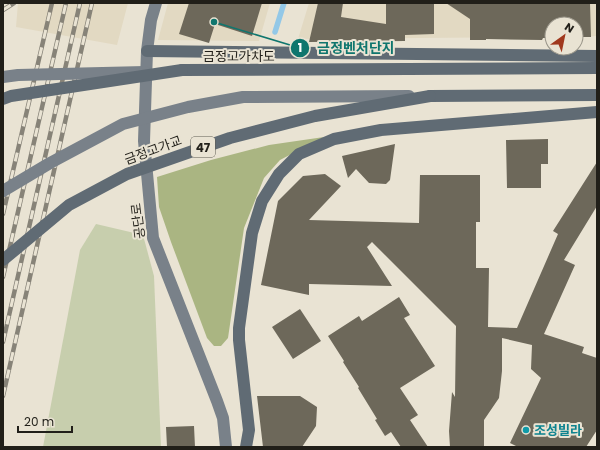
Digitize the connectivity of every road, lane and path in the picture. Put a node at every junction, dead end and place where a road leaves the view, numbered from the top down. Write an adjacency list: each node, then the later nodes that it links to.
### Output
1 (156, 3): 2 (street, 공단로)
2 (147, 51): 3 (main road); 13 (street, 공단로)
3 (597, 56)
4 (597, 68): 5 (main road, 금정고가차도)
5 (182, 70): 6 (street, bridge); 9 (main road, 금정고가차도, bridge)
6 (3, 77)
7 (597, 95): 8 (main road, 47)
8 (430, 96): 11 (street, bridge); 12 (main road, 금정고가교 / 47, bridge)
9 (3, 99)
10 (597, 112): 14 (main road)
11 (3, 191)
12 (3, 260)
13 (226, 447)
14 (246, 447)

